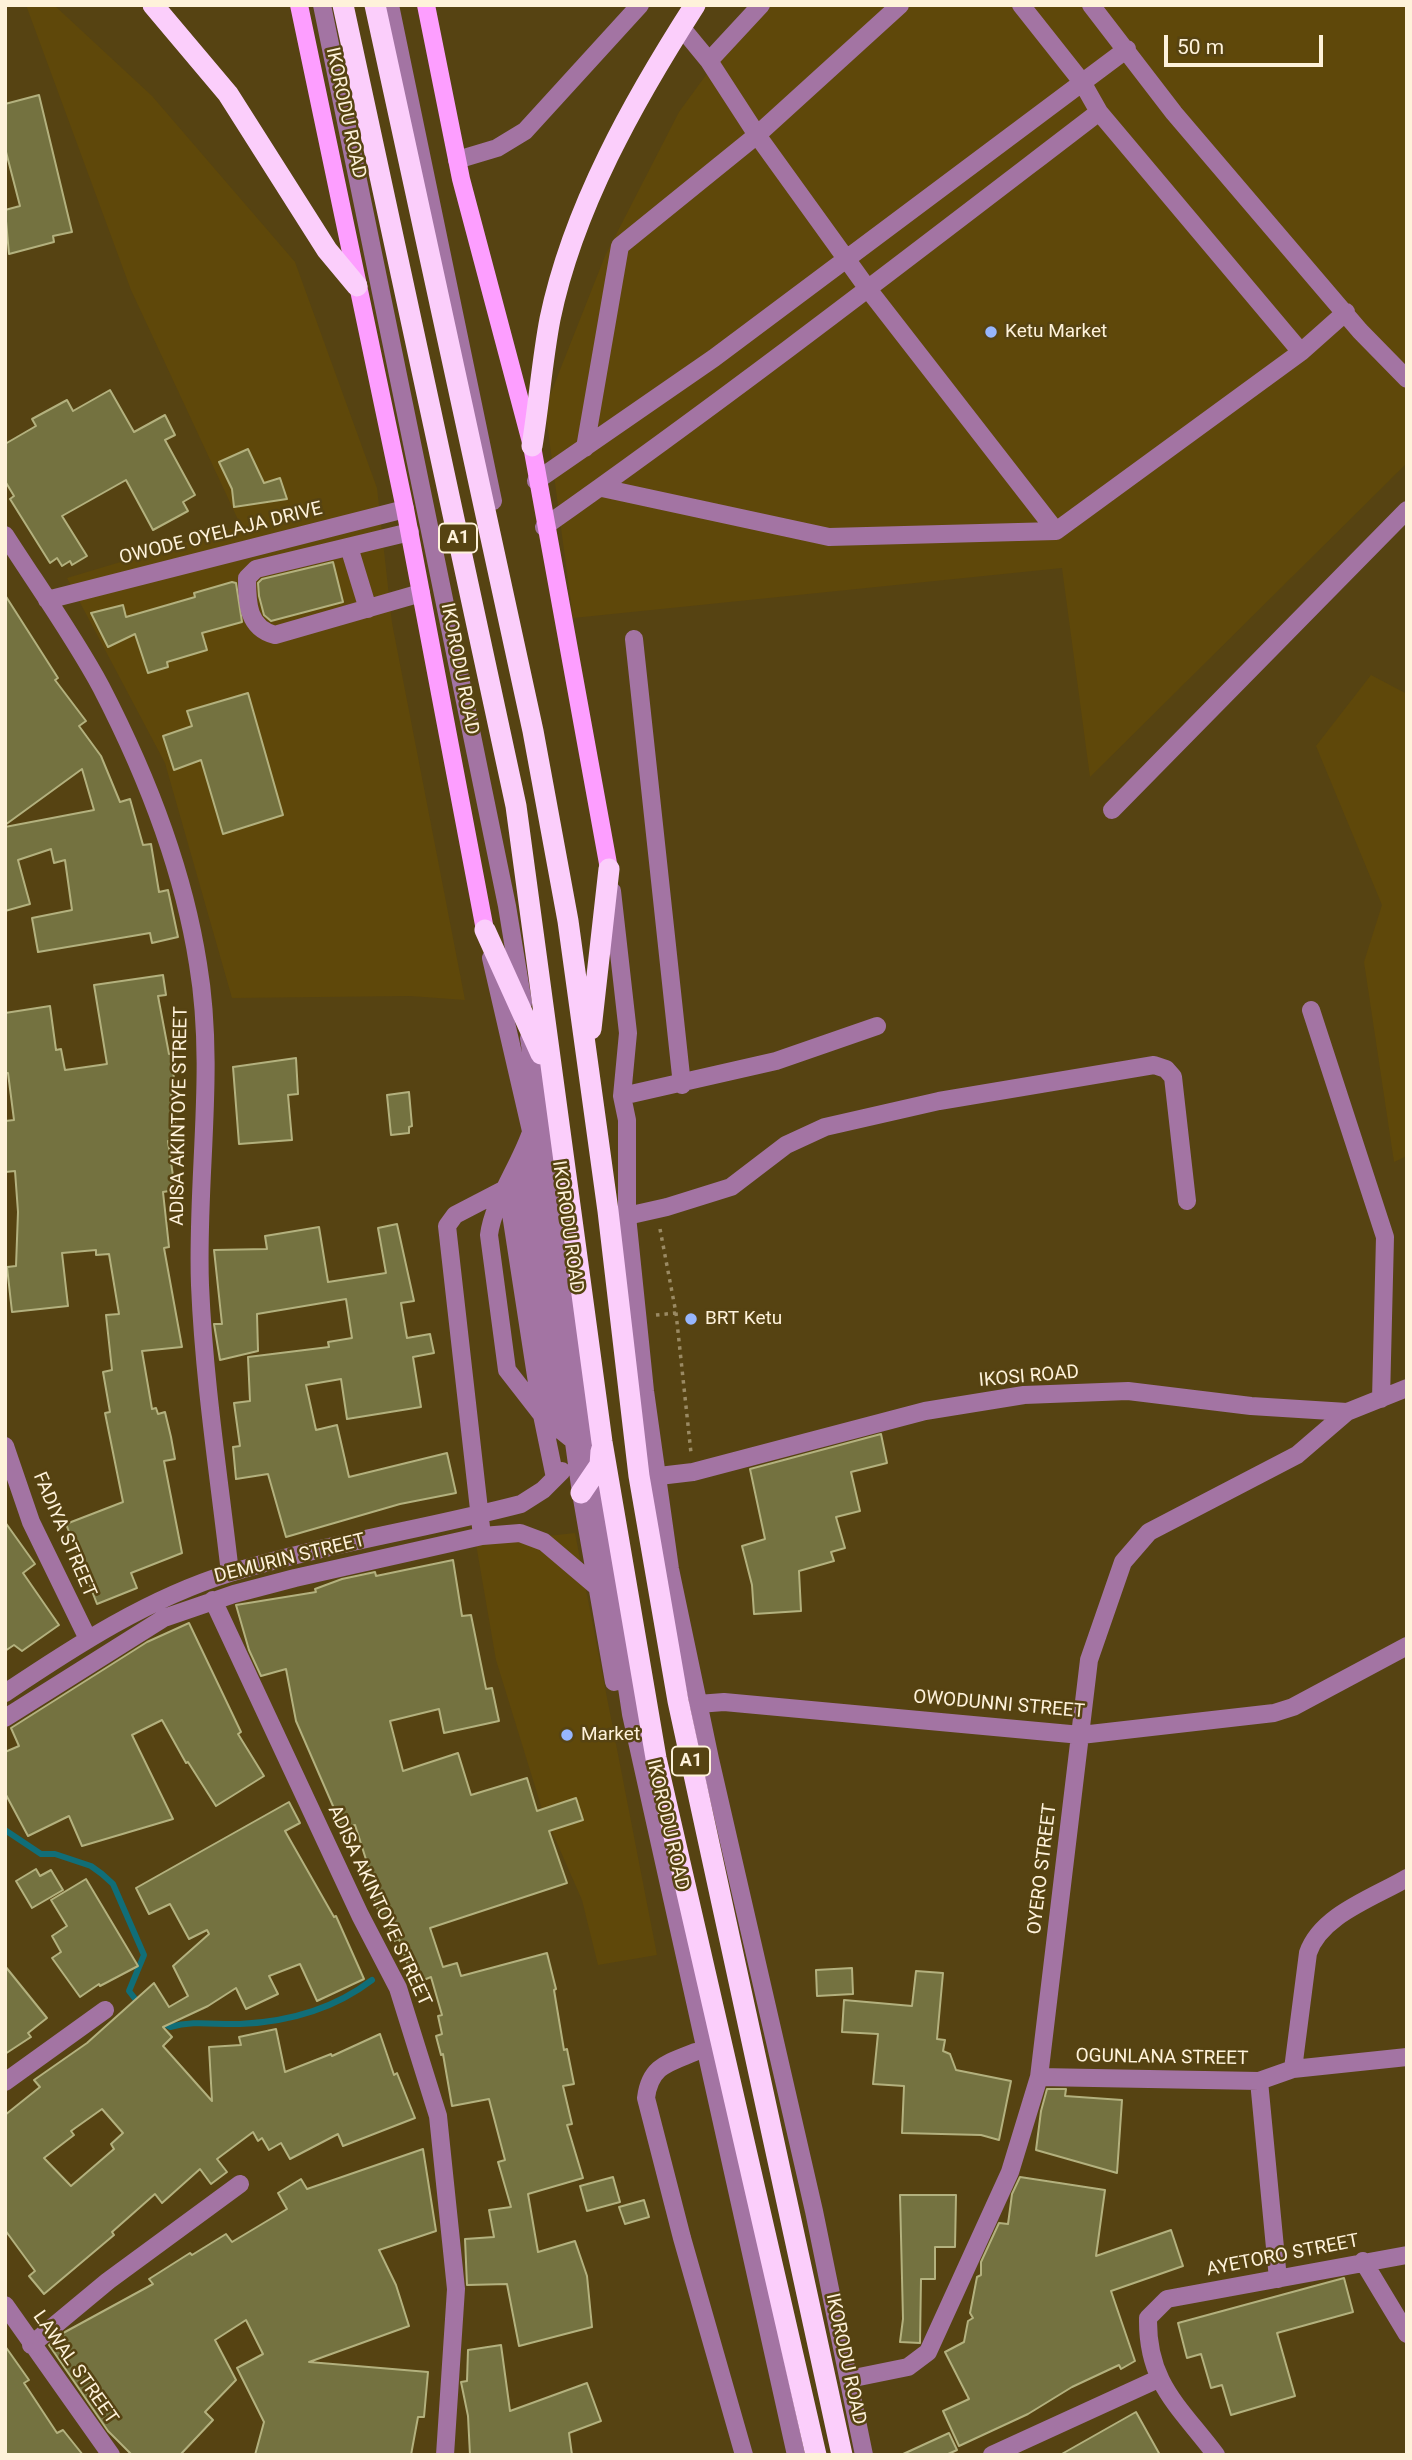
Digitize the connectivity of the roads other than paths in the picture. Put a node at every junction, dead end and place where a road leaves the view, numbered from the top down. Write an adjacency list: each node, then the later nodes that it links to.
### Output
1 (153, 5): 22 (highway)
2 (299, 5): 22 (main road, IKORODU ROAD)
3 (322, 5): 46 (street)
4 (343, 5): 49 (highway, IKORODU ROAD / A1)
5 (375, 5): 48 (highway, IKORODU ROAD / A1)
6 (390, 5): 48 (street)
7 (426, 5): 20 (main road, IKORODU ROAD)
8 (640, 5): 20 (street)
9 (695, 5): 14 (highway)
10 (761, 5): 16 (street)
11 (900, 5): 19 (street)
12 (1021, 5): 17 (street)
13 (1091, 5): 15 (street)
14 (681, 27): 16 (street); 27 (highway)
15 (1127, 49): 17 (street); 24 (street)
16 (709, 61): 19 (street)
17 (1082, 82): 18 (street); 21 (street)
18 (1099, 112): 23 (street); 25 (street)
19 (757, 135): 21 (street); 28 (street)
20 (457, 160): 27 (main road, IKORODU ROAD)
21 (848, 258): 23 (street); 28 (street)
22 (357, 286): 31 (main road, IKORODU ROAD)
23 (868, 289): 30 (street); 34 (street)
24 (1346, 312): 25 (street); 26 (street)
25 (1301, 352): 34 (street)
26 (1407, 379)
27 (532, 446): 29 (main road, IKORODU ROAD)
28 (585, 448): 29 (street)
29 (536, 481): 33 (main road, IKORODU ROAD)
30 (602, 488): 33 (street); 34 (street)
31 (405, 509): 35 (main road, IKORODU ROAD); 39 (street, OWODE OYELAJA DRIVE)
32 (1407, 510): 42 (street)
33 (544, 527): 43 (main road, IKORODU ROAD)
34 (1056, 531)
35 (410, 532): 37 (street); 38 (main road, IKORODU ROAD)
36 (5, 535): 39 (street, ADISA AKINTOYE STREET)
37 (349, 547): 40 (street); 40 (street)
38 (421, 593): 40 (street); 44 (main road, IKORODU ROAD)
39 (47, 600): 69 (street, ADISA AKINTOYE STREET)
40 (368, 609)
41 (634, 639): 50 (street)
42 (1112, 810)
43 (609, 869): 48 (highway); 51 (street, IKORODU ROAD)
44 (485, 930): 46 (highway); 52 (street, IKORODU ROAD)
45 (1311, 1010): 58 (street)
46 (526, 1022): 49 (highway); 63 (street)
47 (877, 1026): 50 (street)
48 (588, 1059): 101 (highway, IKORODU ROAD / A1)
49 (551, 1075): 63 (highway, IKORODU ROAD / A1)
50 (682, 1085): 51 (street)
51 (622, 1096): 56 (street, IKORODU ROAD)
52 (531, 1131): 53 (street); 63 (street, IKORODU ROAD)
53 (520, 1161): 54 (street); 61 (street)
54 (508, 1188): 60 (street); 60 (street); 67 (street)
55 (1187, 1201): 56 (street)
56 (627, 1216): 64 (street, IKORODU ROAD)
57 (1407, 1388): 58 (street, IKOSI ROAD)
58 (1381, 1399): 59 (street, IKOSI ROAD)
59 (1347, 1412): 64 (street, IKOSI ROAD); 77 (street, OYERO STREET)
60 (542, 1415): 61 (street); 65 (street)
61 (559, 1430): 63 (street)
62 (5, 1446): 72 (street, FADIYA STREET)
63 (585, 1448): 65 (street, DEMURIN STREET); 66 (street, IKORODU ROAD); 66 (highway); 100 (highway, IKORODU ROAD / A1)
64 (659, 1476): 75 (street, IKORODU ROAD)
65 (555, 1478): 67 (street, DEMURIN STREET)
66 (587, 1486): 70 (street, IKORODU ROAD); 99 (street)
67 (480, 1515): 68 (street); 69 (street, DEMURIN STREET)
68 (482, 1536): 70 (street, DEMURIN STREET); 71 (street, DEMURIN STREET)
69 (230, 1573): 72 (street, DEMURIN STREET)
70 (597, 1587): 80 (street, IKORODU ROAD)
71 (213, 1601): 76 (street, DEMURIN STREET); 96 (street, ADISA AKINTOYE STREET)
72 (88, 1639): 74 (street, DEMURIN STREET)
73 (1407, 1646): 77 (street, OWODUNNI STREET)
74 (5, 1693)
75 (698, 1704): 77 (street, OWODUNNI STREET); 93 (street, IKORODU ROAD)
76 (5, 1718)
77 (1081, 1735): 83 (street, OYERO STREET)
78 (1407, 1878): 82 (street)
79 (105, 2010): 85 (street)
80 (695, 2052): 97 (street); 98 (street, IKORODU ROAD)
81 (1407, 2057): 82 (street, OGUNLANA STREET)
82 (1293, 2069): 84 (street, OGUNLANA STREET)
83 (1039, 2077): 84 (street, OGUNLANA STREET); 93 (street, OYERO STREET)
84 (1259, 2081): 89 (street)
85 (5, 2082)
86 (240, 2184): 92 (street)
87 (1407, 2255): 88 (street, AYETORO STREET)
88 (1363, 2261): 89 (street, AYETORO STREET); 91 (street)
89 (1278, 2279): 94 (street, AYETORO STREET)
90 (5, 2305): 92 (street, LAWAL STREET)
91 (1407, 2334)
92 (31, 2345): 95 (street, LAWAL STREET)
93 (849, 2379): 102 (street, IKORODU ROAD)
94 (1158, 2379): 103 (street); 104 (street)
95 (111, 2455)
96 (445, 2455)
97 (744, 2455)
98 (785, 2455)
99 (796, 2455)
100 (816, 2455)
101 (842, 2455)
102 (864, 2455)
103 (992, 2455)
104 (1216, 2455)

